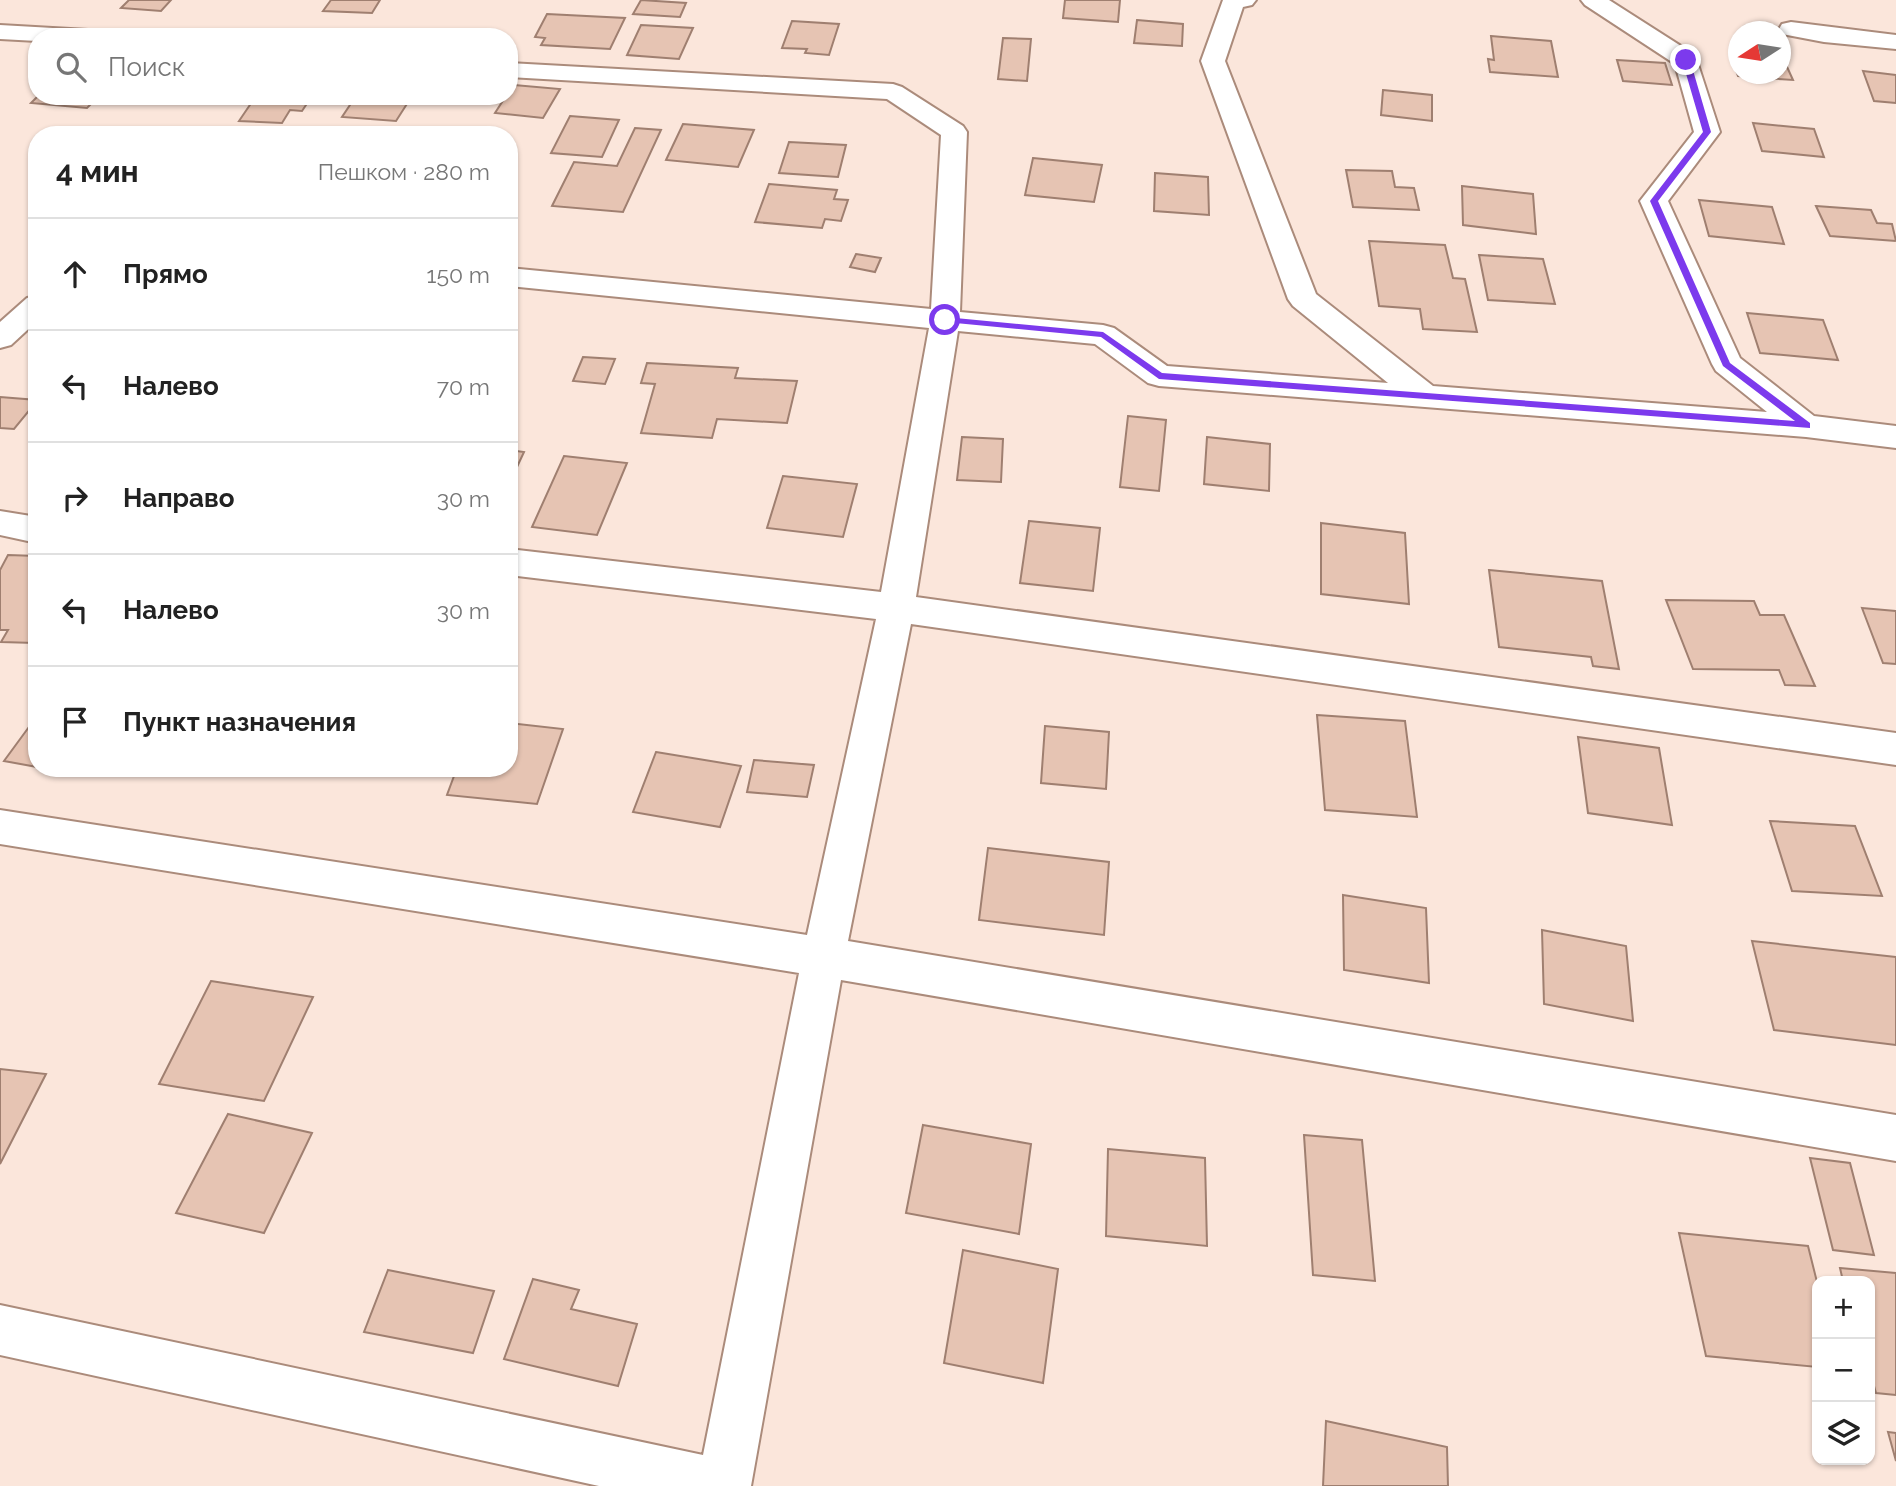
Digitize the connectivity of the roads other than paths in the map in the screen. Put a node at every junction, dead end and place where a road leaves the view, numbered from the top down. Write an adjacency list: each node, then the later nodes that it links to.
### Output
1 (1244, 0): 12 (street)
2 (1593, 0): 13 (street)
3 (1791, 29): 6 (street)
4 (0, 32): 5 (street)
5 (28, 34)
6 (1896, 42)
7 (518, 71): 10 (street)
8 (518, 278): 10 (street)
9 (28, 313): 11 (street)
10 (945, 320): 12 (street); 18 (street)
11 (0, 338)
12 (1424, 396): 13 (street)
13 (1807, 426): 14 (street)
14 (1896, 437)
15 (0, 523): 16 (street)
16 (28, 528)
17 (518, 563): 18 (street)
18 (896, 608): 19 (street); 21 (street)
19 (1896, 749)
20 (0, 827): 21 (street)
21 (824, 957): 22 (street); 24 (street)
22 (1896, 1138)
23 (0, 1330): 24 (street)
24 (723, 1486)

